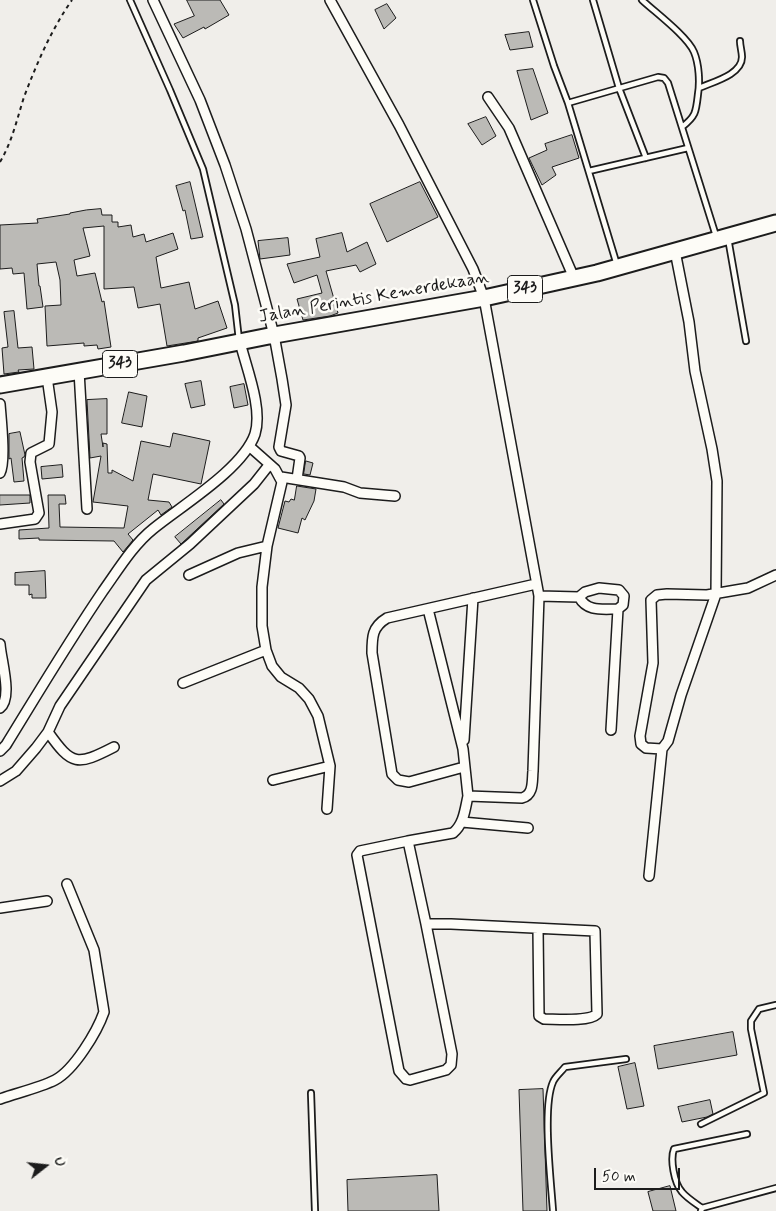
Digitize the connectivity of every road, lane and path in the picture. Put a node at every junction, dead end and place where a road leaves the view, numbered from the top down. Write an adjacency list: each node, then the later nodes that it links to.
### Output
1 (72, 0): 16 (path)
2 (130, 0): 25 (lane)
3 (154, 0): 24 (street)
4 (330, 0): 23 (street)
5 (534, 0): 12 (lane)
6 (593, 0): 9 (lane)
7 (642, 0): 10 (lane)
8 (740, 41): 10 (lane)
9 (619, 88): 12 (lane); 13 (lane); 15 (lane)
10 (699, 88): 13 (lane)
11 (488, 97): 22 (street)
12 (568, 103): 17 (lane)
13 (682, 127): 14 (lane)
14 (688, 148): 15 (lane); 19 (lane)
15 (646, 158): 17 (lane)
16 (0, 162)
17 (589, 171): 21 (lane)
18 (776, 223): 19 (main road, Jalan Perintis Kemerdekaan / 343)
19 (722, 238): 20 (main road, Jalan Perintis Kemerdekaan / 343); 26 (lane)
20 (675, 251): 21 (main road, Jalan Perintis Kemerdekaan / 343); 43 (street)
21 (618, 267): 22 (main road, Jalan Perintis Kemerdekaan / 343)
22 (574, 278): 23 (main road, Jalan Perintis Kemerdekaan / 343)
23 (484, 298): 24 (main road, Jalan Perintis Kemerdekaan / 343); 42 (street)
24 (272, 335): 25 (main road, Jalan Perintis Kemerdekaan / 343); 35 (street)
25 (241, 341): 27 (main road, 343); 31 (street)
26 (746, 341)
27 (79, 371): 28 (main road, 343); 37 (street)
28 (47, 377): 29 (main road, 343); 38 (street)
29 (0, 385)
30 (0, 404): 33 (street)
31 (252, 449): 32 (street); 58 (street)
32 (266, 463): 34 (street); 54 (street)
33 (0, 473)
34 (280, 477): 35 (street); 39 (street)
35 (297, 479): 36 (street)
36 (395, 496)
37 (87, 509)
38 (0, 524)
39 (267, 546): 40 (street); 50 (street)
40 (189, 575)
41 (776, 575): 43 (street)
42 (536, 584): 44 (street); 46 (street)
43 (716, 594): 57 (street); 57 (street)
44 (539, 596): 45 (street); 63 (street)
45 (579, 597): 48 (street); 48 (street)
46 (473, 598): 47 (street); 56 (street)
47 (428, 609): 56 (street); 60 (street)
48 (618, 609): 53 (street)
49 (0, 644): 52 (street)
50 (266, 650): 51 (street); 59 (street)
51 (183, 683)
52 (0, 708)
53 (611, 730)
54 (48, 732): 55 (street); 62 (street)
55 (114, 747)
56 (463, 749): 60 (street)
57 (662, 749): 68 (street)
58 (0, 751)
59 (330, 766): 61 (street); 64 (street)
60 (464, 767): 63 (street)
61 (273, 780)
62 (0, 781)
63 (468, 796): 65 (street)
64 (327, 809)
65 (462, 822): 66 (street); 67 (street)
66 (528, 828)
67 (408, 841): 72 (street); 72 (street)
68 (649, 876)
69 (67, 884): 77 (street)
70 (47, 901): 71 (street)
71 (0, 908)
72 (426, 924): 73 (street)
73 (538, 929): 73 (street)
74 (776, 1005): 78 (lane)
75 (626, 1059): 83 (lane)
76 (311, 1093): 82 (lane)
77 (0, 1099)
78 (701, 1124)
79 (747, 1134): 81 (lane)
80 (776, 1188): 81 (lane)
81 (702, 1209)
82 (315, 1211)
83 (553, 1211)

